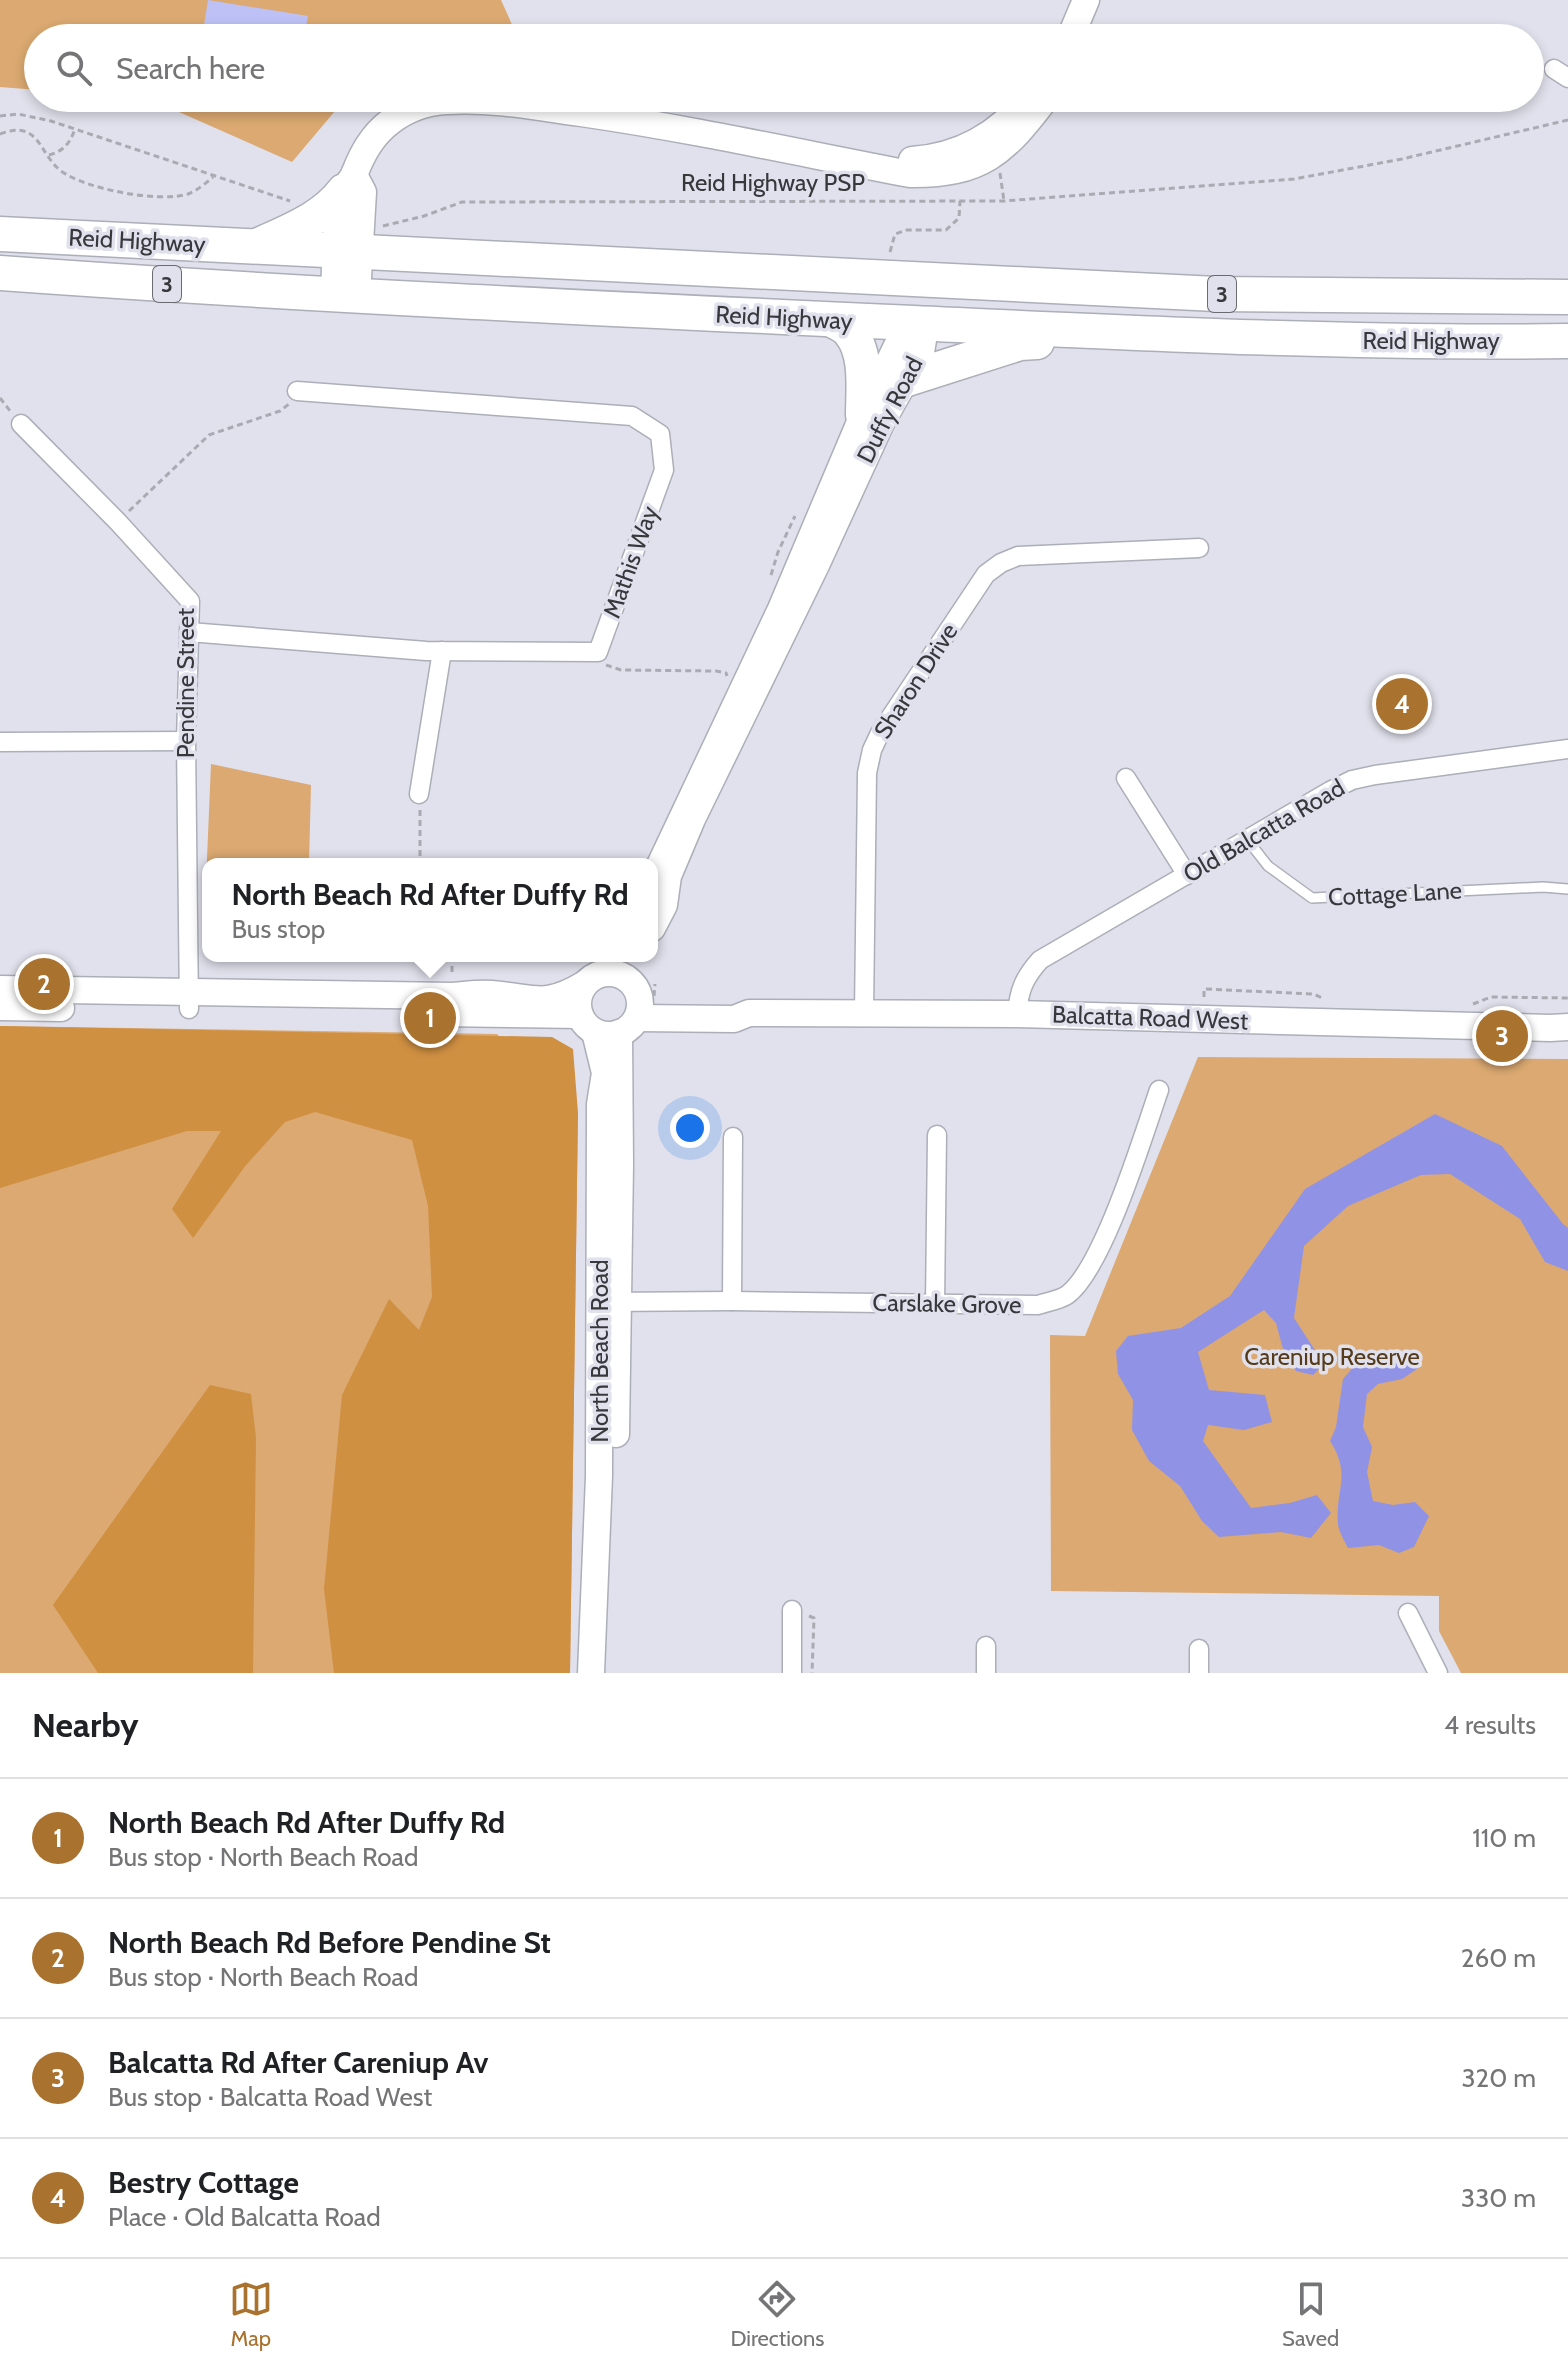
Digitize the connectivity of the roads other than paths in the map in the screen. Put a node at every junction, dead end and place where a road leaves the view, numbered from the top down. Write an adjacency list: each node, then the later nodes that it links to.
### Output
1 (1086, 0): 2 (main road)
2 (1076, 24)
3 (404, 112): 8 (main road)
4 (566, 112): 7 (main road)
5 (1016, 112): 7 (main road)
6 (1035, 112): 7 (main road)
7 (853, 163)
8 (349, 183): 10 (main road); 10 (main road); 11 (highway)
9 (0, 234): 11 (highway, Reid Highway / 3)
10 (353, 244): 11 (highway, Reid Highway / 3); 13 (highway, Reid Highway / 3); 15 (main road)
11 (253, 248)
12 (0, 273): 15 (highway, Reid Highway / 3)
13 (876, 277): 14 (highway, Reid Highway / 3); 18 (highway)
14 (988, 284): 16 (highway, Reid Highway / 3); 18 (highway)
15 (346, 294): 17 (highway, Reid Highway / 3)
16 (1568, 297)
17 (832, 320): 18 (highway, Reid Highway / 3); 23 (highway)
18 (919, 324): 19 (highway, Reid Highway / 3); 21 (main road, Duffy Road); 23 (main road, Duffy Road)
19 (1145, 335): 20 (highway, Reid Highway / 3); 21 (highway)
20 (1568, 341)
21 (907, 379): 37 (main road, Duffy Road)
22 (297, 391): 27 (street, Mathis Way)
23 (863, 415): 34 (main road, Duffy Road)
24 (21, 424): 26 (street, Pendine Street)
25 (1199, 548): 45 (street, Sharon Drive)
26 (189, 632): 27 (street); 28 (street, Pendine Street)
27 (442, 651): 32 (street)
28 (186, 741): 29 (street); 42 (street, Pendine Street)
29 (0, 742)
30 (1568, 749): 33 (street, Old Balcatta Road)
31 (1126, 778): 35 (street)
32 (419, 794)
33 (1246, 838): 35 (street, Old Balcatta Road); 36 (lane, Cottage Lane)
34 (658, 869)
35 (1187, 875): 46 (street, Old Balcatta Road)
36 (1568, 889)
37 (658, 916)
38 (634, 962): 40 (main road)
39 (600, 972): 40 (main road, Balcatta Road West); 42 (main road); 47 (main road)
40 (635, 987): 44 (main road, Balcatta Road West); 47 (main road)
41 (0, 989): 42 (main road)
42 (188, 1000): 43 (main road); 47 (main road)
43 (0, 1007)
44 (749, 1013): 45 (main road, Balcatta Road West); 47 (main road, Balcatta Road West)
45 (864, 1013): 46 (main road, Balcatta Road West)
46 (1017, 1014): 48 (main road, Balcatta Road West)
47 (608, 1025): 53 (main road, North Beach Road)
48 (1562, 1029)
49 (1159, 1090): 54 (street, Carslake Grove)
50 (937, 1135): 54 (street)
51 (733, 1137): 52 (street)
52 (732, 1301): 53 (street, Carslake Grove); 54 (street, Carslake Grove)
53 (609, 1302): 59 (main road, North Beach Road); 60 (main road, North Beach Road)
54 (935, 1304)
55 (792, 1610): 61 (street)
56 (1408, 1613): 64 (street)
57 (986, 1646): 62 (street)
58 (1199, 1649): 63 (street)
59 (591, 1673)
60 (609, 1673)
61 (792, 1673)
62 (986, 1673)
63 (1199, 1673)
64 (1438, 1673)

